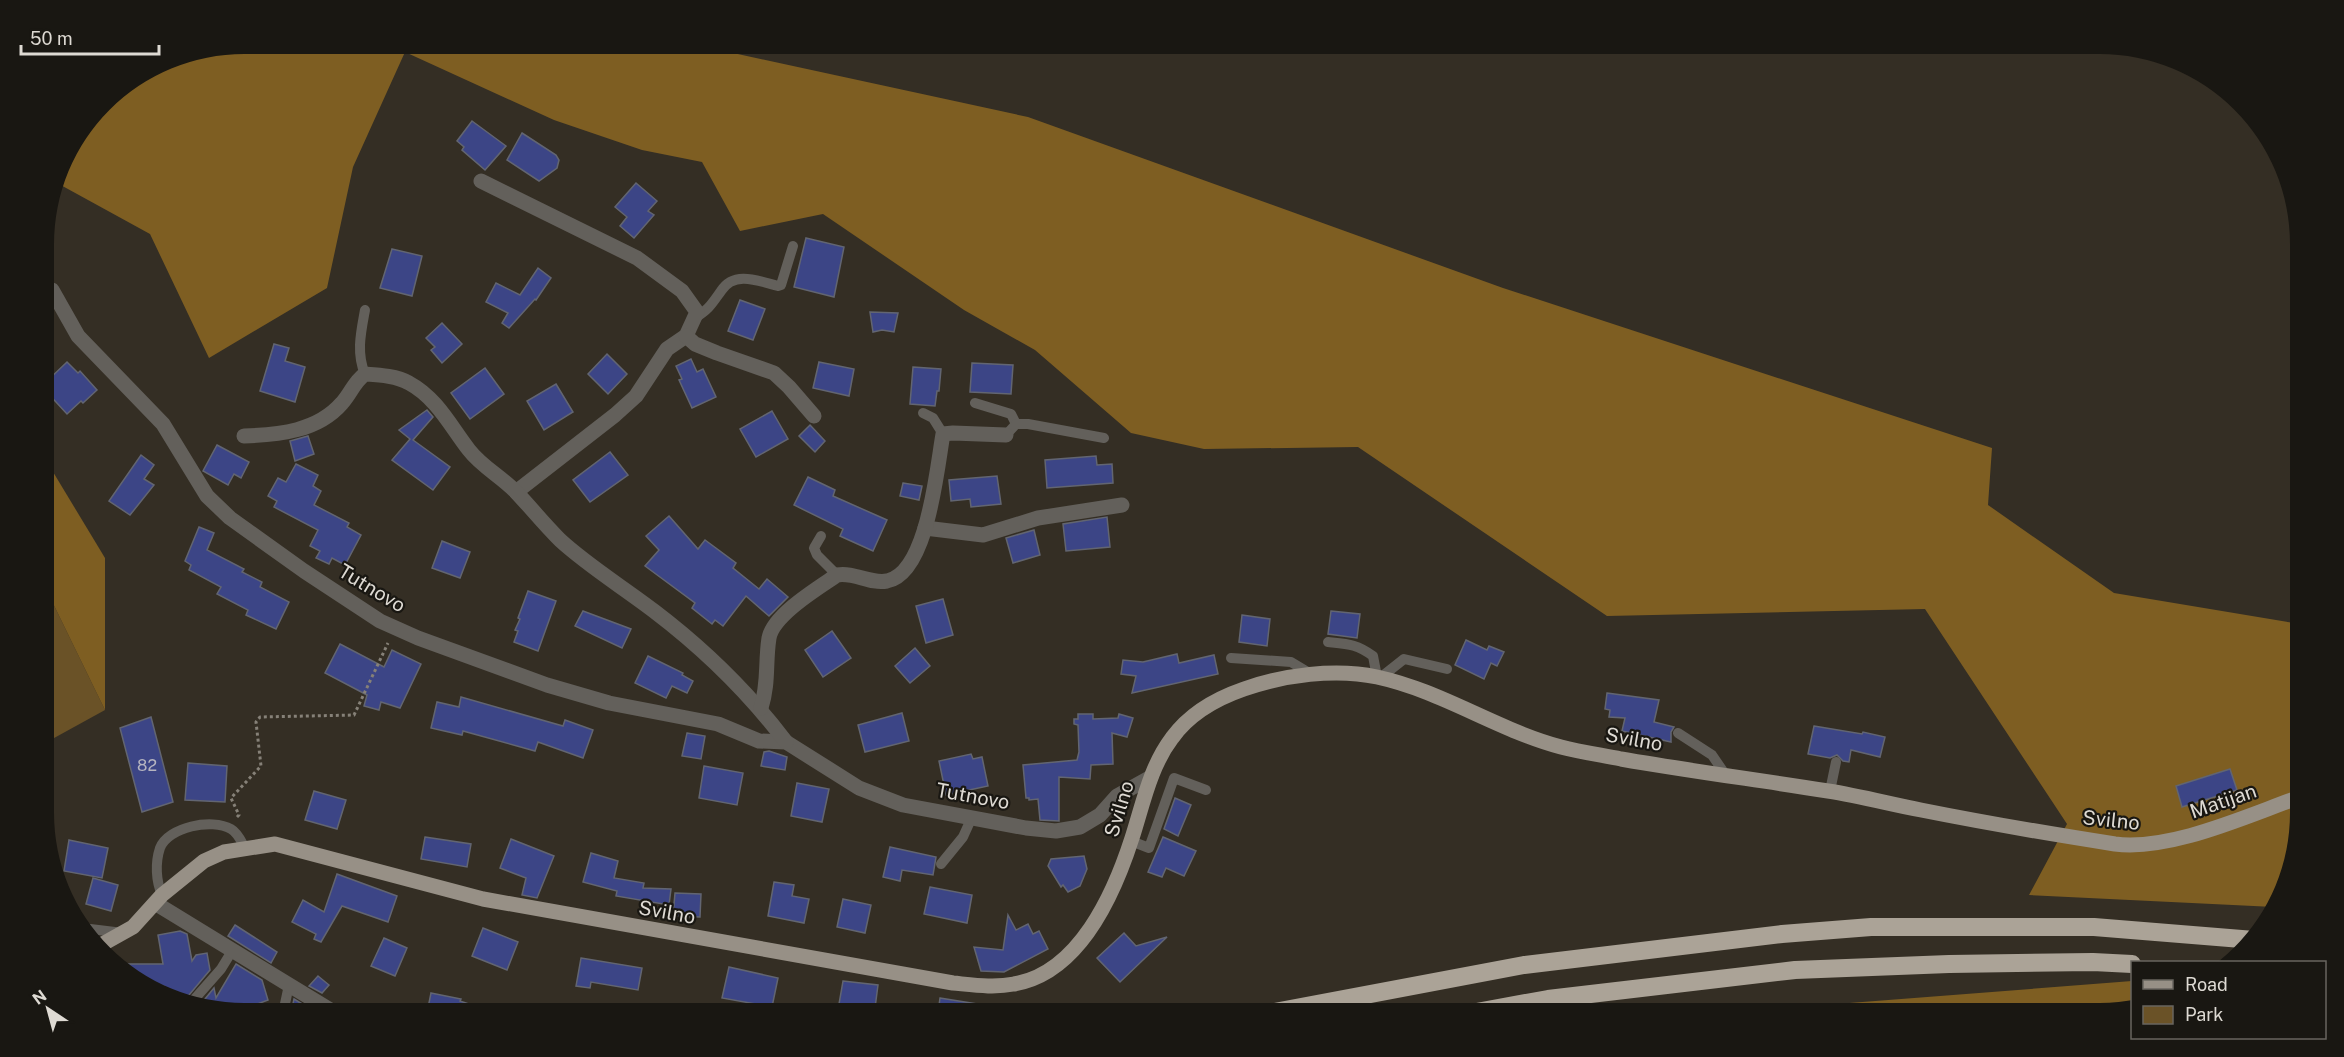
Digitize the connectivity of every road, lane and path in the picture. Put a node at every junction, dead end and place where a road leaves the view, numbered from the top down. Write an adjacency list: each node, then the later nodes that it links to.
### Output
1 (481, 181): 5 (street)
2 (793, 246): 5 (lane)
3 (54, 294): 28 (street, Tutnovo)
4 (365, 310): 7 (lane)
5 (694, 318): 6 (street)
6 (687, 336): 10 (street); 15 (street)
7 (365, 374): 13 (street); 15 (street, Tutnovo)
8 (975, 403): 11 (lane)
9 (923, 413): 12 (lane)
10 (814, 416)
11 (1011, 430): 12 (street); 14 (lane)
12 (943, 434): 17 (street)
13 (244, 436)
14 (1104, 438)
15 (516, 492): 26 (street, Tutnovo)
16 (1122, 505): 17 (street)
17 (925, 528): 19 (street)
18 (821, 536): 19 (lane)
19 (837, 575): 26 (street)
20 (391, 638): 35 (path)
21 (1328, 642): 25 (lane)
22 (1231, 658): 24 (lane)
23 (1447, 669): 25 (lane)
24 (1312, 675): 25 (main road, Svilno); 30 (main road, Svilno)
25 (1378, 677): 31 (main road, Svilno)
26 (761, 708): 28 (street, Tutnovo)
27 (1678, 733): 31 (lane)
28 (786, 742): 36 (street, Tutnovo)
29 (1836, 762): 33 (lane)
30 (1150, 777): 36 (street, Tutnovo); 37 (main road, Svilno)
31 (1727, 777): 33 (main road, Svilno)
32 (1206, 790): 37 (lane)
33 (1830, 791): 38 (main road, Svilno)
34 (2290, 800): 38 (main road, Matijan)
35 (239, 815)
36 (972, 816): 40 (lane)
37 (1131, 841): 39 (main road, Svilno)
38 (2159, 844)
39 (245, 848): 41 (main road, Svilno); 41 (lane)
40 (941, 864)
41 (159, 899): 43 (main road, Svilno); 46 (street)
42 (94, 930): 43 (lane)
43 (124, 934): 45 (main road, Svilno)
44 (2242, 939): 52 (highway)
45 (106, 943)
46 (232, 951): 48 (street); 49 (lane)
47 (2131, 964): 53 (highway)
48 (289, 985): 50 (lane); 51 (street)
49 (196, 997)
50 (285, 1003)
51 (318, 1003)
52 (1323, 1003)
53 (1526, 1003)

